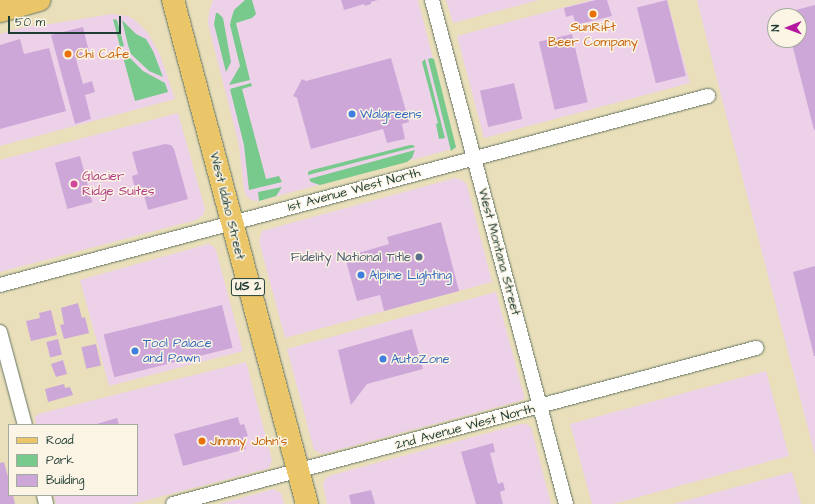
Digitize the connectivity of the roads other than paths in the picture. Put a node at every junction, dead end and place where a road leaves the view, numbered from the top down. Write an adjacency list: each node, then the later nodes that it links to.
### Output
1 (39, 0): 4 (main road)
2 (173, 0): 7 (main road, West Idaho Street / US 2)
3 (432, 0): 6 (street, West Montana Street)
4 (0, 11)
5 (708, 96): 6 (street, 1st Avenue West North)
6 (475, 157): 7 (street, 1st Avenue West North); 11 (street, West Montana Street)
7 (231, 223): 8 (street, 1st Avenue West North); 13 (main road, West Idaho Street / US 2)
8 (0, 285)
9 (0, 332): 12 (street)
10 (756, 348): 11 (street, 2nd Avenue West North)
11 (540, 406): 13 (street, 2nd Avenue West North); 16 (street, West Montana Street)
12 (25, 424)
13 (298, 472): 14 (street, 2nd Avenue West North); 15 (main road, West Idaho Street / US 2)
14 (174, 504)
15 (307, 504)
16 (566, 504)

